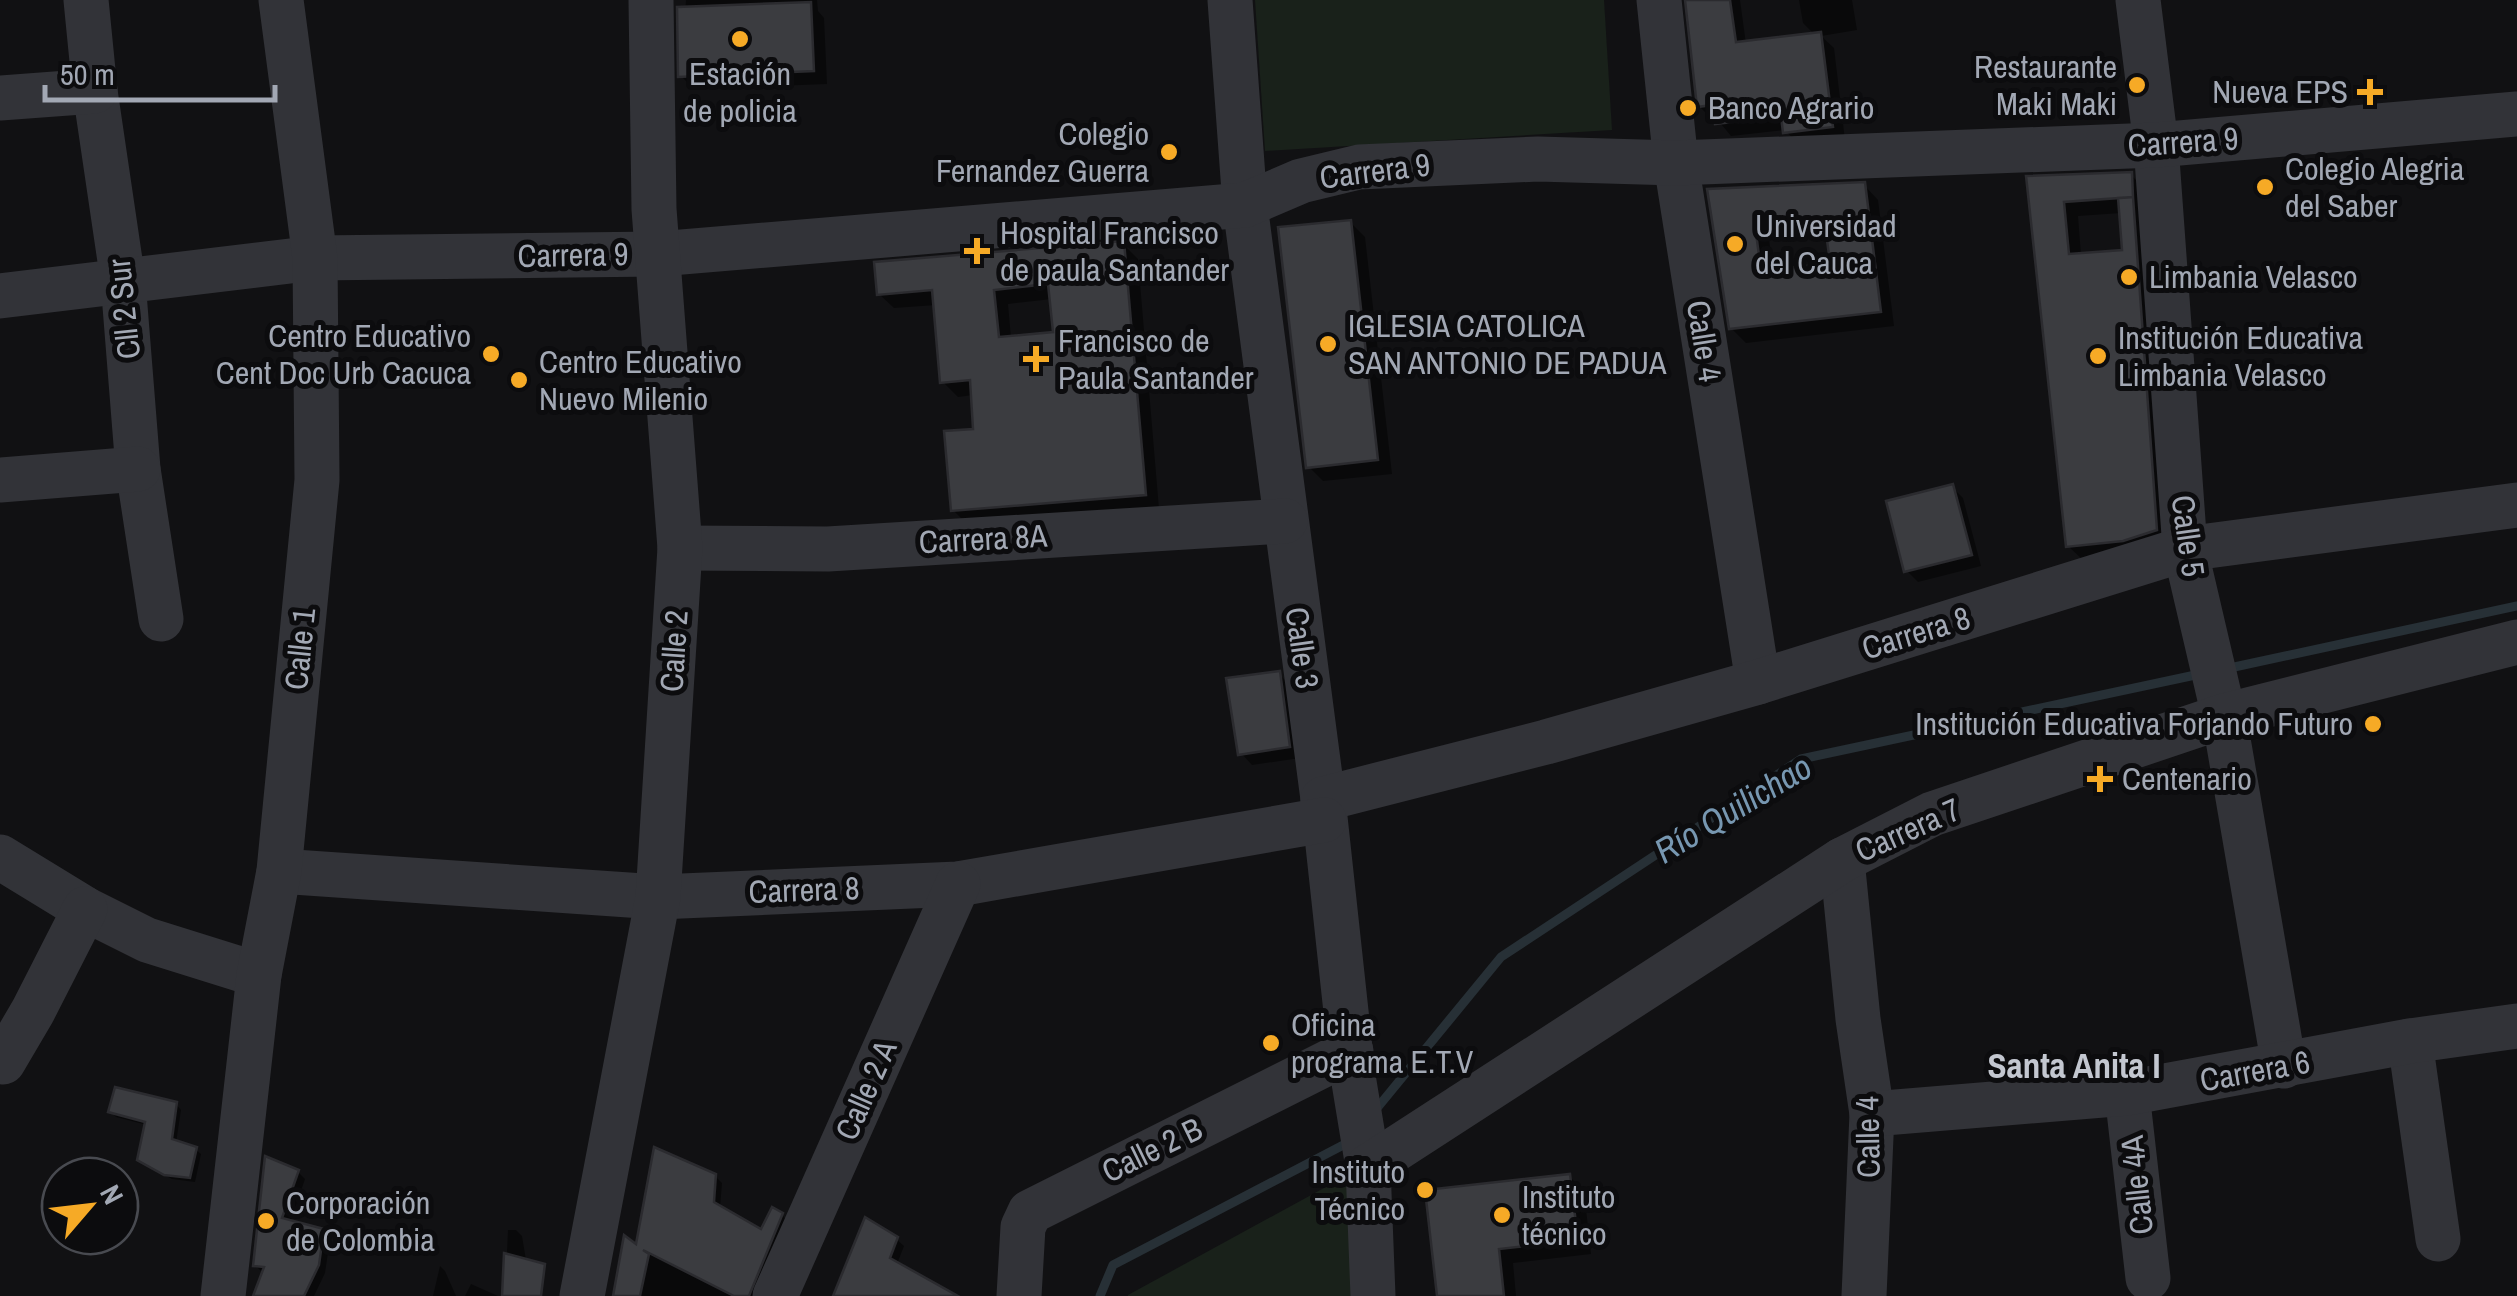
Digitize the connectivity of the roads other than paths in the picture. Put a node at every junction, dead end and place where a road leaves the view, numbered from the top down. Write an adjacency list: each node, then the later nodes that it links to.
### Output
1 (86, 0): 7 (street, Cll 2 Sur)
2 (281, 0): 14 (street, Calle 1)
3 (652, 0): 13 (street, Calle 2)
4 (1230, 0): 12 (street, Calle 3)
5 (1659, 0): 11 (street, Calle 4)
6 (2138, 0): 10 (street, Calle 5)
7 (95, 91): 8 (street); 15 (street, Cll 2 Sur)
8 (0, 98)
9 (2517, 114): 10 (street, Carrera 9)
10 (2156, 145): 11 (street, Carrera 9); 22 (street, Calle 5)
11 (1676, 163): 12 (street, Carrera 9); 25 (street, Calle 4)
12 (1245, 205): 13 (street, Carrera 9); 20 (street, Calle 3)
13 (658, 254): 14 (street, Carrera 9); 21 (street, Calle 2)
14 (315, 258): 15 (street, Carrera 9); 30 (street, Calle 1)
15 (123, 281): 16 (street, Carrera 9); 17 (street, Cll 2 Sur)
16 (0, 296)
17 (138, 469): 18 (street); 23 (street, Cll 2 Sur)
18 (0, 480)
19 (2517, 505): 22 (street, Carrera 8)
20 (1285, 521): 21 (street, Carrera 8A); 27 (street, Calle 3)
21 (680, 548): 32 (street, Calle 2)
22 (2188, 561): 25 (street, Carrera 8); 26 (street, Calle 5)
23 (160, 618)
24 (2517, 642): 26 (street, Carrera 7)
25 (1758, 682): 27 (street, Carrera 8)
26 (2222, 705): 29 (street, Carrera 7); 39 (street, Calle 5)
27 (1324, 809): 31 (street, Carrera 8); 38 (street, Calle 3)
28 (0, 857): 33 (street)
29 (1842, 860): 41 (street, Calle 4); 42 (street, Carrera 7)
30 (279, 872): 32 (street, Carrera 8); 34 (street, Calle 1)
31 (958, 884): 32 (street, Carrera 8); 47 (street, Calle 2 A)
32 (658, 896): 46 (street, Calle 2)
33 (85, 909): 34 (street); 37 (street)
34 (259, 975): 45 (street, Calle 1)
35 (2517, 1026): 36 (street, Carrera 6)
36 (2410, 1042): 39 (street, Carrera 6); 43 (street)
37 (3, 1062)
38 (1352, 1063): 42 (street, Calle 3); 48 (street, Calle 2 B)
39 (2284, 1066): 40 (street, Carrera 6)
40 (2127, 1093): 41 (street, Carrera 6); 44 (street, Calle 4A)
41 (1872, 1114): 50 (street, Calle 4)
42 (1366, 1158): 49 (street, Calle 3)
43 (2438, 1238)
44 (2148, 1278)
45 (223, 1296)
46 (582, 1296)
47 (775, 1296)
48 (1020, 1296)
49 (1373, 1296)
50 (1864, 1296)

